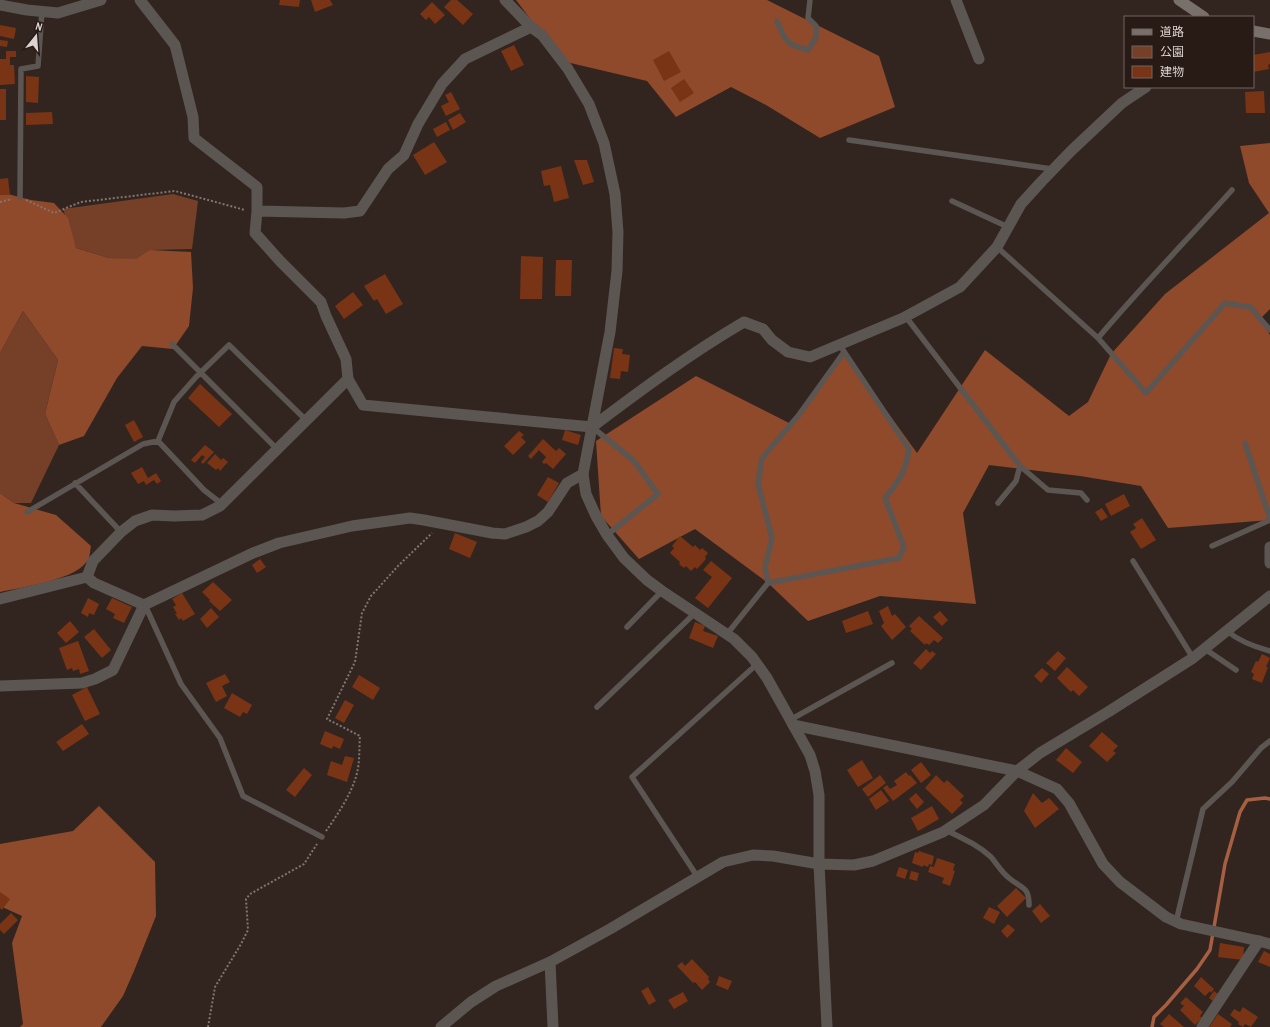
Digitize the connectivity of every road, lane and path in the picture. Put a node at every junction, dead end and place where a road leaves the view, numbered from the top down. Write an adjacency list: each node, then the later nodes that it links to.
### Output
1 (101, 0): 8 (street)
2 (140, 0): 22 (street)
3 (505, 0): 11 (street)
4 (810, 0): 10 (lane)
5 (956, 0): 14 (street)
6 (1179, 0): 9 (main road)
7 (0, 5): 8 (street)
8 (42, 11): 19 (lane)
9 (1203, 16)
10 (777, 21)
11 (531, 27): 22 (street); 33 (street)
12 (1254, 31): 13 (main road)
13 (1270, 34)
14 (979, 59)
15 (1144, 88): 17 (street)
16 (849, 140): 17 (lane)
17 (1053, 170): 23 (street)
18 (1232, 190): 27 (lane)
19 (20, 197): 21 (path); 22 (path)
20 (952, 201): 23 (lane)
21 (0, 202)
22 (257, 211): 31 (street)
23 (1008, 227): 24 (street)
24 (996, 247): 25 (street); 27 (lane)
25 (906, 317): 29 (street); 37 (lane)
26 (1270, 330): 27 (lane)
27 (1098, 338)
28 (172, 344): 30 (lane)
29 (842, 348): 33 (street); 53 (lane); 53 (lane)
30 (200, 373): 32 (lane); 34 (lane); 36 (lane)
31 (348, 379): 32 (street); 33 (street)
32 (306, 420): 36 (street)
33 (592, 427): 38 (street); 47 (lane)
34 (158, 440): 39 (lane); 42 (lane)
35 (1245, 443): 44 (lane)
36 (277, 449): 42 (street)
37 (1020, 466): 40 (lane); 41 (lane)
38 (583, 474): 45 (street); 47 (street)
39 (75, 483): 43 (lane); 46 (lane)
40 (1087, 500)
41 (998, 503)
42 (222, 504): 46 (street)
43 (27, 512)
44 (1270, 519): 48 (lane)
45 (441, 524): 57 (street); 74 (path)
46 (121, 532): 52 (street)
47 (607, 534): 54 (street)
48 (1212, 546)
49 (1270, 547): 51 (street)
50 (1133, 561): 64 (lane)
51 (1270, 563)
52 (87, 577): 56 (street); 57 (street)
53 (768, 583): 61 (lane)
54 (662, 591): 58 (street); 59 (lane)
55 (1270, 596): 60 (street)
56 (0, 599)
57 (144, 605): 68 (street); 74 (lane)
58 (695, 613): 61 (street); 69 (lane)
59 (627, 627)
60 (1227, 631): 62 (street); 63 (lane)
61 (727, 634): 66 (street)
62 (1205, 649): 64 (street); 67 (lane)
63 (1270, 651)
64 (1193, 658): 72 (street)
65 (892, 663): 70 (lane)
66 (757, 664): 70 (street); 76 (lane)
67 (1236, 670)
68 (0, 686)
69 (597, 707)
70 (792, 723): 72 (street); 75 (street)
71 (1270, 741): 78 (lane)
72 (1017, 771): 73 (street); 78 (street)
73 (946, 830): 75 (street); 77 (lane)
74 (322, 838): 81 (path)
75 (819, 864): 76 (street); 84 (street)
76 (698, 876): 80 (street)
77 (1029, 906)
78 (1176, 922): 79 (street)
79 (1265, 943): 85 (street)
80 (550, 962): 82 (street); 83 (street)
81 (208, 1027)
82 (441, 1027)
83 (553, 1027)
84 (827, 1027)
85 (1202, 1027)

